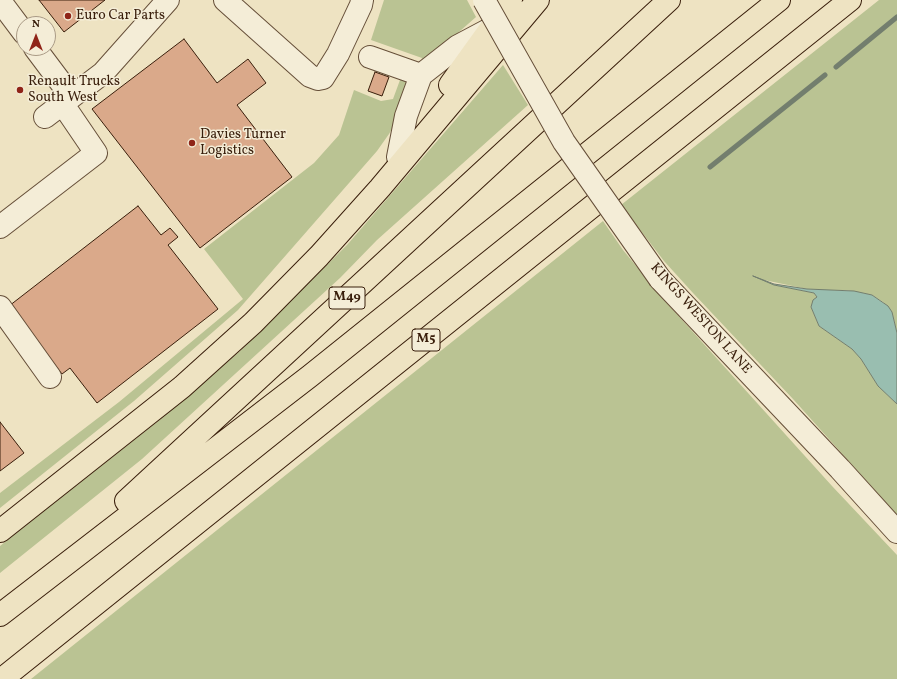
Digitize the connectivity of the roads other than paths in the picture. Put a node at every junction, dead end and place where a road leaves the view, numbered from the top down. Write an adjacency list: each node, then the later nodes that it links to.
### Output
1 (168, 0): 16 (street)
2 (225, 0): 3 (street)
3 (362, 0)
4 (484, 0): 24 (street, KINGS WESTON LANE, bridge)
5 (511, 0): 12 (highway)
6 (538, 0): 19 (highway)
7 (670, 0): 25 (highway, M49)
8 (779, 0): 25 (highway)
9 (850, 0): 27 (highway, M5)
10 (0, 1): 11 (street)
11 (16, 22)
12 (490, 29): 15 (street); 18 (highway)
13 (40, 56): 16 (street)
14 (370, 57): 15 (street)
15 (422, 75): 18 (street)
16 (67, 100): 17 (street); 20 (street)
17 (45, 117)
18 (398, 157): 19 (highway)
19 (380, 188): 23 (highway)
20 (0, 227)
21 (0, 307): 22 (street)
22 (50, 377)
23 (0, 531)
24 (897, 532)
25 (24, 595): 26 (highway)
26 (0, 615)
27 (2, 679)

